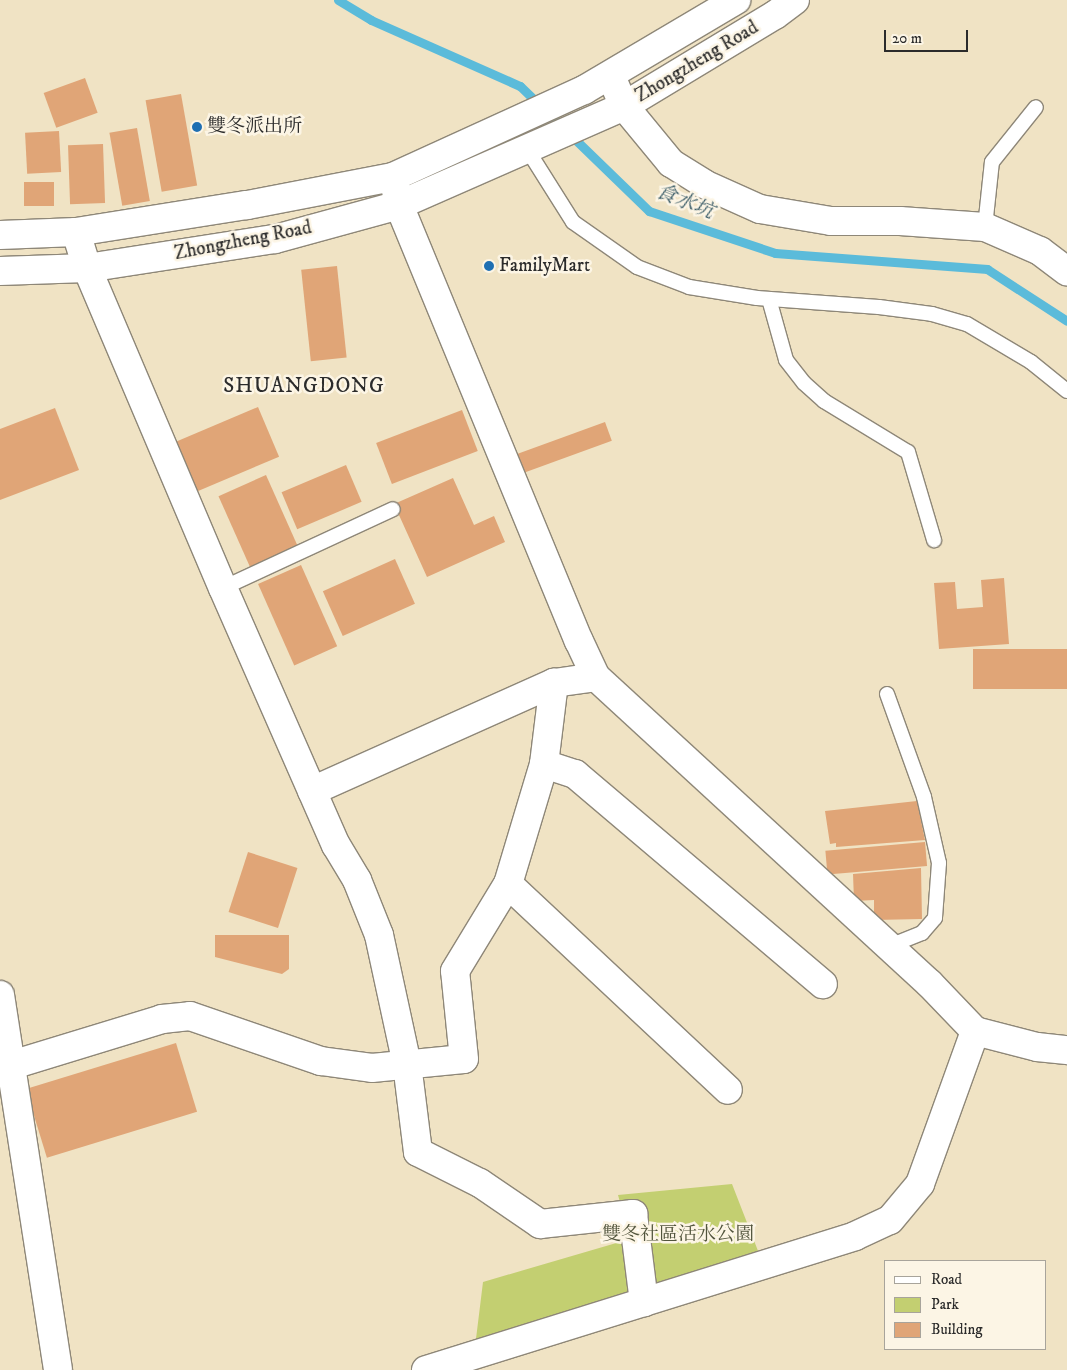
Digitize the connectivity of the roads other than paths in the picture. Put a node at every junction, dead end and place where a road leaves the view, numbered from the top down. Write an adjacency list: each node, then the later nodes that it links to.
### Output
1 (736, 0): 3 (street, Zhongzheng Road)
2 (796, 0): 4 (street, Zhongzheng Road)
3 (612, 76): 4 (street); 7 (street, Zhongzheng Road)
4 (624, 106): 6 (street, Zhongzheng Road); 9 (street)
5 (1036, 107): 9 (lane)
6 (529, 148): 8 (street, Zhongzheng Road); 15 (lane)
7 (394, 177): 8 (street); 10 (street, Zhongzheng Road)
8 (398, 205): 12 (street, Zhongzheng Road); 20 (street)
9 (985, 227): 14 (street)
10 (76, 232): 11 (street, Zhongzheng Road); 12 (street)
11 (0, 235)
12 (87, 268): 13 (street, Zhongzheng Road); 19 (street)
13 (0, 271)
14 (1067, 272)
15 (769, 299): 16 (lane); 18 (lane)
16 (1067, 391)
17 (393, 509): 19 (lane)
18 (934, 540)
19 (223, 588): 24 (street)
20 (596, 677): 21 (street); 26 (street)
21 (554, 683): 23 (street); 24 (street)
22 (887, 694): 26 (lane)
23 (544, 764): 25 (street); 27 (street)
24 (312, 791): 31 (street)
25 (508, 884): 31 (street); 33 (street)
26 (889, 946): 29 (street)
27 (823, 984)
28 (0, 996): 32 (street)
29 (975, 1031): 30 (street); 34 (street)
30 (1067, 1050)
31 (408, 1064): 32 (street); 34 (street)
32 (12, 1065): 35 (street)
33 (728, 1090)
34 (644, 1302): 36 (street)
35 (58, 1370)
36 (426, 1370)

